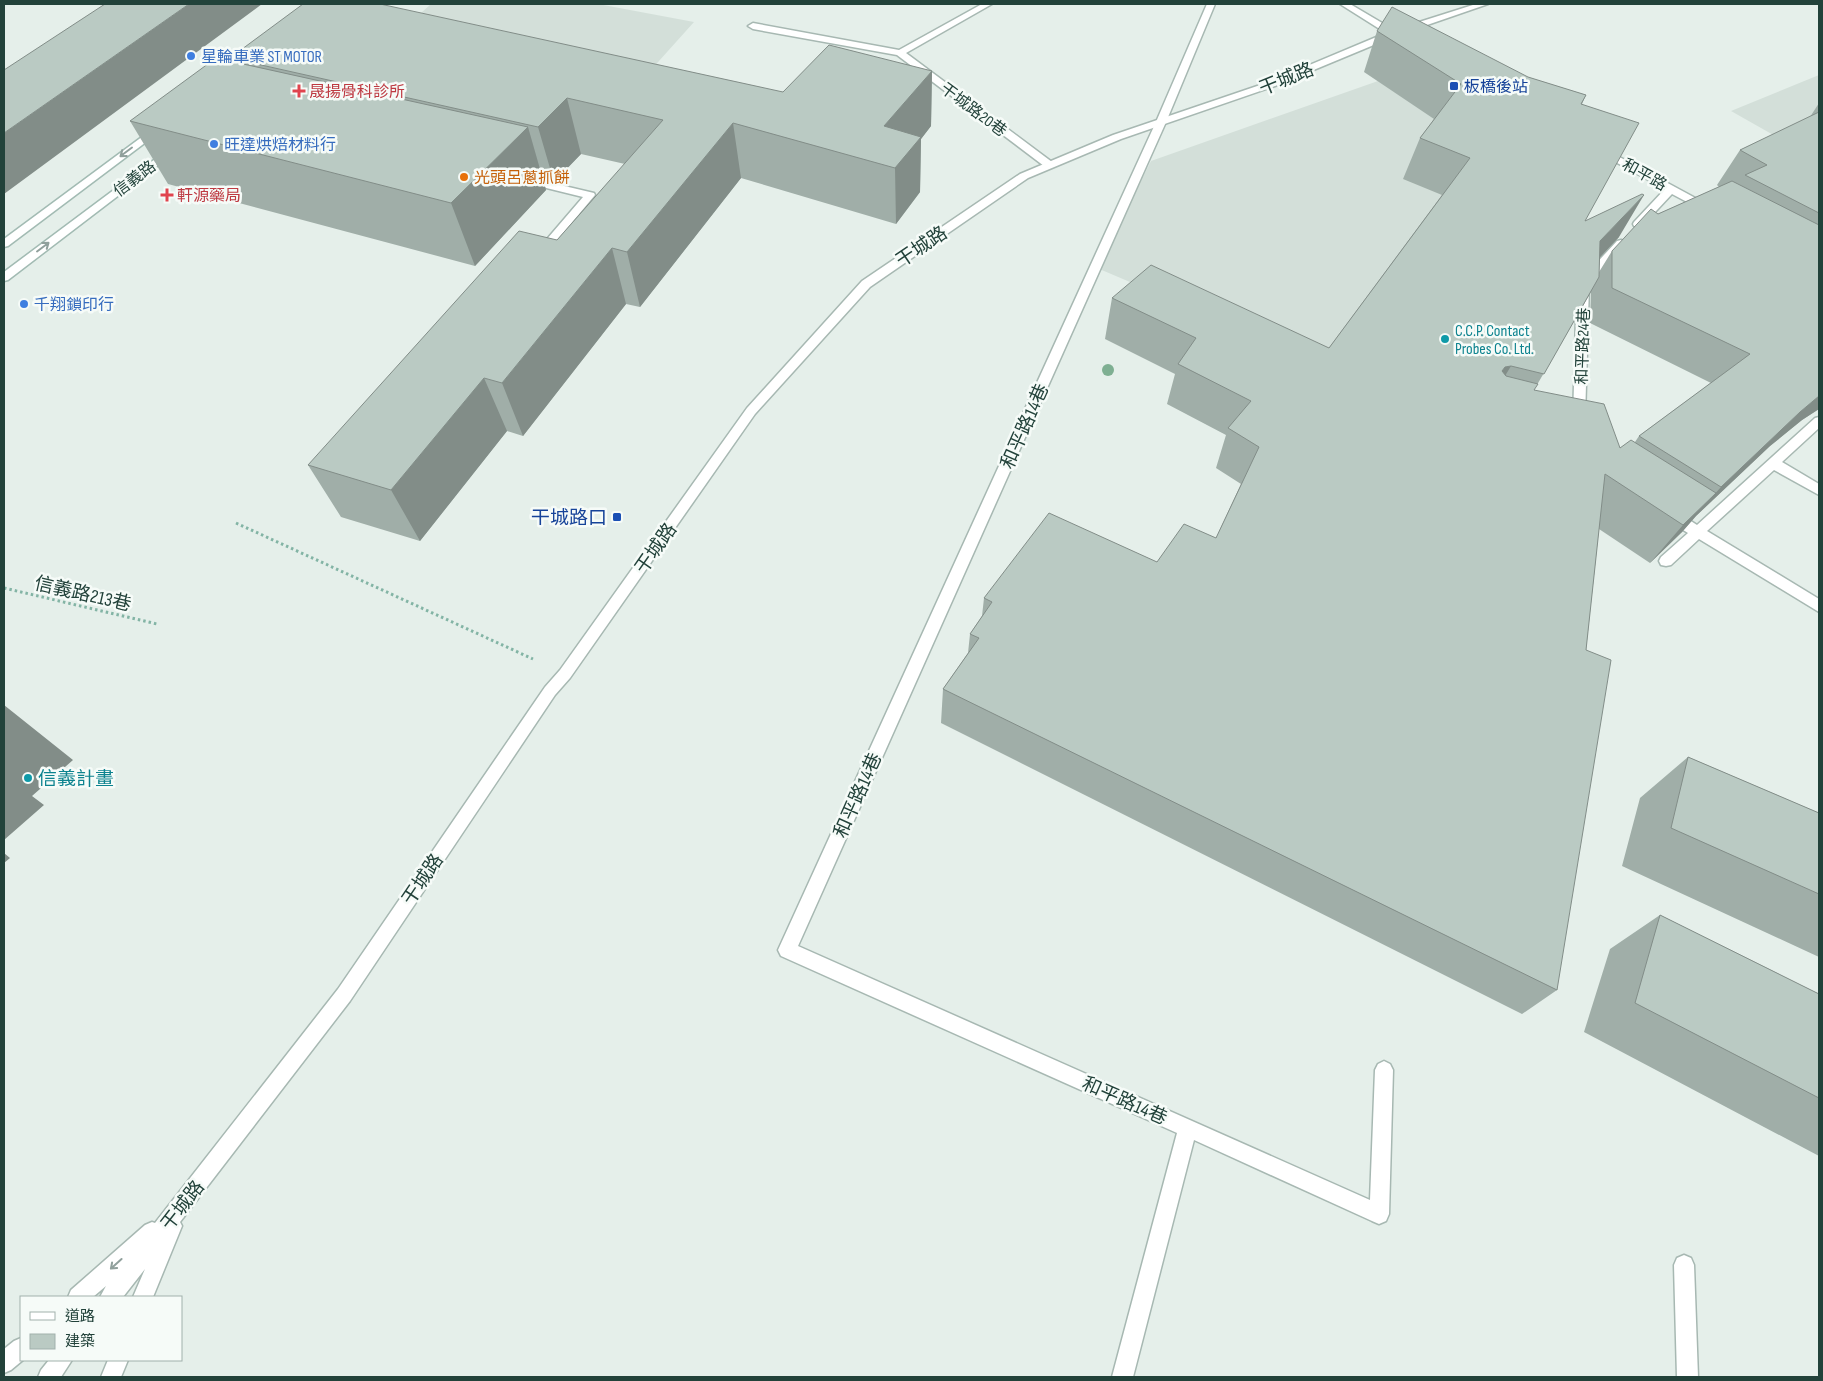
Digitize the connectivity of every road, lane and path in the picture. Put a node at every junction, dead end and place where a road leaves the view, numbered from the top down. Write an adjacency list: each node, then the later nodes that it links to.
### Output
1 (988, 4): 8 (street)
2 (1211, 4): 9 (street, 和平路14巷)
3 (1344, 4): 6 (street)
4 (1484, 4): 6 (street)
5 (753, 26): 8 (street, 干城路20巷)
6 (1394, 33): 7 (street); 9 (street, 干城路)
7 (1411, 43)
8 (900, 53): 13 (street, 干城路20巷)
9 (1161, 122): 13 (street, 干城路); 33 (street, 和平路14巷)
10 (163, 124): 17 (street, 信義路, one-way to 17)
11 (1589, 142): 15 (street, 和平路)
12 (178, 145): 19 (street, 信義路, one-way to 12)
13 (1048, 164): 31 (street, 干城路)
14 (513, 177): 18 (street)
15 (1671, 189): 16 (street, 和平路); 21 (street, 和平路24巷)
16 (1716, 213)
17 (4, 244)
18 (534, 261)
19 (4, 277)
20 (1819, 421): 22 (street)
21 (1572, 427)
22 (1772, 463): 23 (street); 26 (street)
23 (1819, 490)
24 (1656, 506): 26 (street)
25 (236, 523): 31 (path)
26 (1696, 532): 27 (street); 29 (street)
27 (1666, 561)
28 (4, 588): 30 (path, 信義路213巷)
29 (1819, 606)
30 (157, 624)
31 (565, 674): 34 (street, 干城路)
32 (1384, 1070): 33 (street)
33 (1188, 1128): 45 (street, 和平路14巷)
34 (179, 1208): 36 (street, one-way to 36); 37 (street, 干城路); 38 (street)
35 (1684, 1265): 46 (street)
36 (79, 1296)
37 (111, 1296)
38 (143, 1296)
39 (20, 1349): 42 (street)
40 (61, 1361): 43 (street)
41 (118, 1361): 44 (street)
42 (4, 1363)
43 (48, 1377)
44 (110, 1377)
45 (1122, 1377)
46 (1688, 1377)

